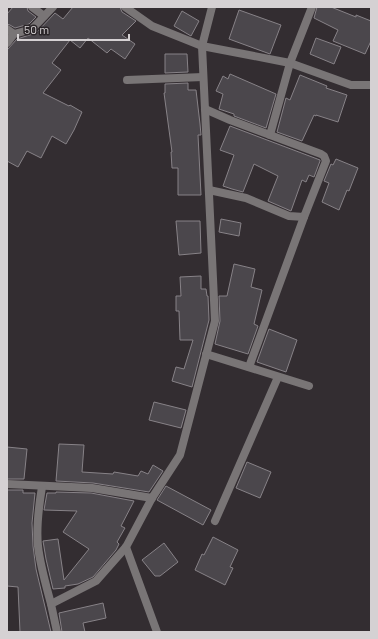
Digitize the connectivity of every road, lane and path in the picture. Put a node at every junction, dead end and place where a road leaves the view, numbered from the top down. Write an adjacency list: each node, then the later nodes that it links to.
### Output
1 (32, 7): 6 (street)
2 (53, 7): 6 (street)
3 (125, 7): 10 (street)
4 (212, 7): 10 (street)
5 (312, 7): 11 (street)
6 (44, 16): 8 (street)
7 (7, 29): 8 (street)
8 (14, 34): 9 (street)
9 (7, 43)
10 (202, 46): 11 (street); 12 (street)
11 (290, 63): 14 (street); 16 (street)
12 (203, 77): 13 (street); 15 (street)
13 (127, 80)
14 (371, 85)
15 (205, 109): 16 (street); 17 (street)
16 (270, 135): 18 (street)
17 (209, 190): 18 (street); 19 (street)
18 (304, 217): 20 (street)
19 (206, 354): 20 (street); 25 (street)
20 (249, 367): 21 (street)
21 (278, 377): 22 (street); 26 (street)
22 (309, 386)
23 (7, 484): 24 (street)
24 (42, 486): 25 (street); 28 (street)
25 (152, 498): 27 (street)
26 (215, 521)
27 (126, 547): 28 (street); 30 (street)
28 (51, 604): 29 (street)
29 (57, 632)
30 (157, 632)

